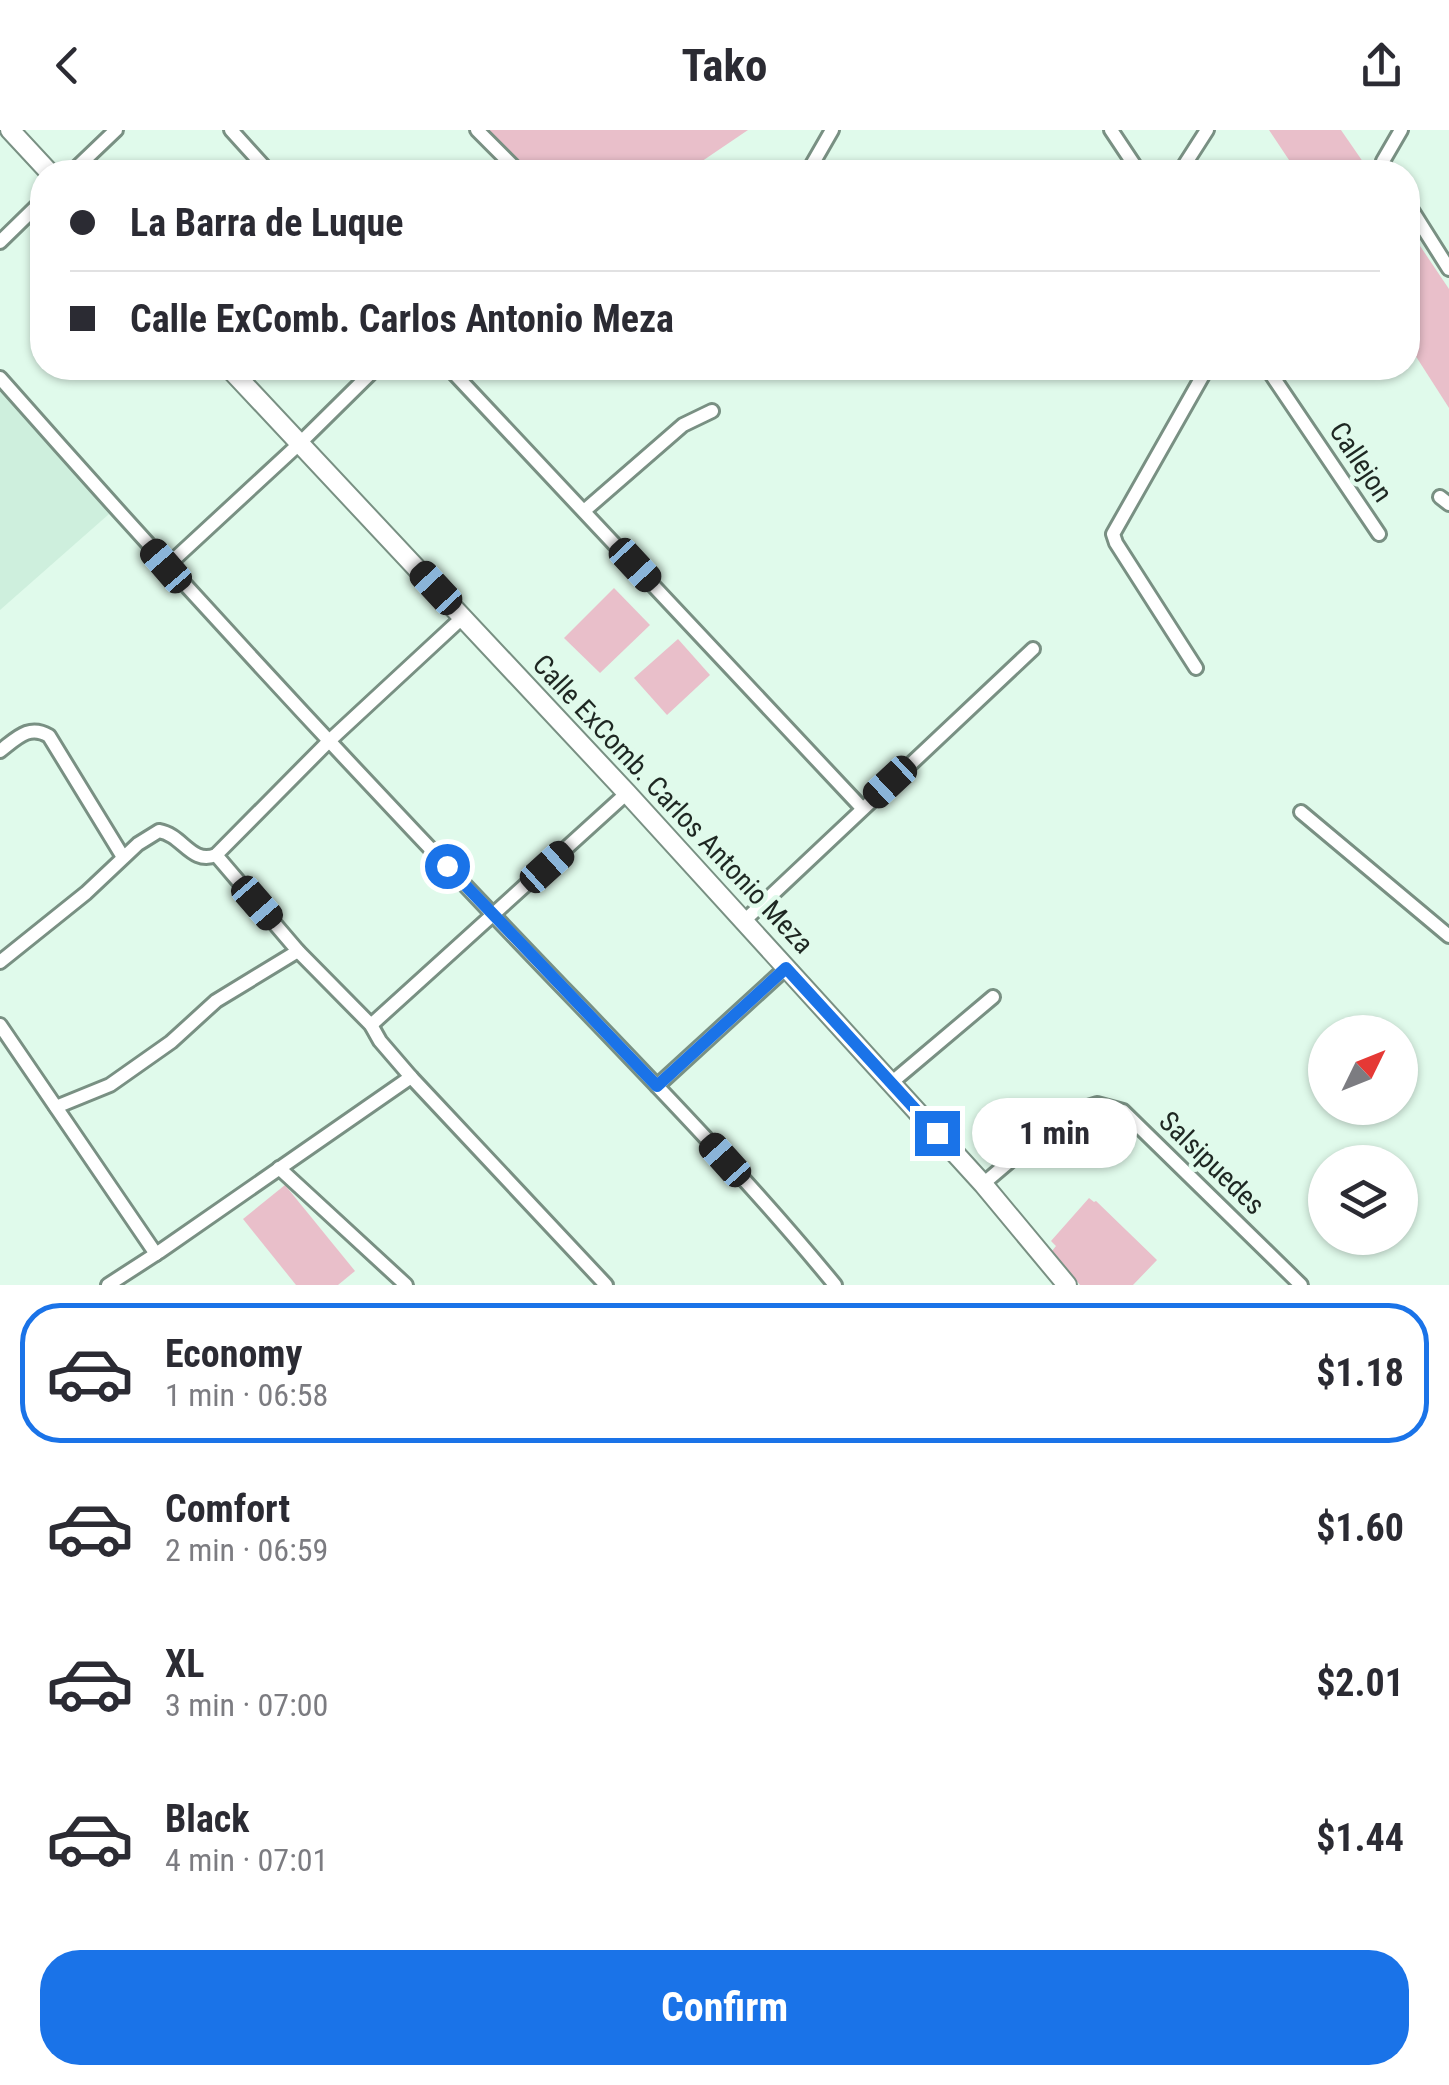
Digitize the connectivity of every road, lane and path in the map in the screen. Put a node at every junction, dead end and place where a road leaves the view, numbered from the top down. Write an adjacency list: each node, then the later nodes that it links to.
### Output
1 (10, 130): 9 (street)
2 (116, 130): 10 (street)
3 (230, 130): 11 (street)
4 (477, 130): 12 (street)
5 (832, 130): 13 (street)
6 (1110, 130): 14 (street)
7 (1207, 130): 15 (street)
8 (1401, 130): 16 (street)
9 (38, 160)
10 (85, 160)
11 (259, 160)
12 (507, 160)
13 (815, 160)
14 (1131, 160)
15 (1188, 160)
16 (1388, 160)
17 (30, 213): 19 (street)
18 (1420, 223): 20 (street)
19 (0, 242)
20 (1449, 269)
21 (0, 378): 31 (street)
22 (240, 380): 28 (street, Calle ExComb. Carlos Antonio Meza)
23 (364, 380): 28 (street)
24 (460, 380): 29 (street)
25 (1200, 380): 34 (street)
26 (1276, 380): 30 (street, Callejon)
27 (712, 410): 29 (street)
28 (299, 444): 31 (street); 32 (street, Calle ExComb. Carlos Antonio Meza)
29 (584, 511): 38 (street)
30 (1379, 534)
31 (166, 566): 35 (street)
32 (464, 617): 35 (street); 37 (street, Calle ExComb. Carlos Antonio Meza)
33 (1033, 649): 38 (street)
34 (1196, 668)
35 (328, 742): 40 (street); 42 (street)
36 (0, 751): 41 (street)
37 (627, 793): 42 (street); 43 (street, Calle ExComb. Carlos Antonio Meza)
38 (862, 808): 43 (street)
39 (1301, 812): 44 (street)
40 (216, 855): 41 (street); 45 (street)
41 (123, 857): 46 (street)
42 (494, 916): 50 (street); 53 (street)
43 (743, 922): 47 (street, Calle ExComb. Carlos Antonio Meza)
44 (1449, 936)
45 (298, 951): 50 (street); 54 (street)
46 (0, 962)
47 (786, 968): 52 (street, Calle ExComb. Carlos Antonio Meza); 53 (street)
48 (993, 997): 52 (street)
49 (0, 1025): 54 (street)
50 (372, 1025): 51 (street)
51 (411, 1078): 55 (street); 60 (street)
52 (891, 1083): 56 (street, Calle ExComb. Carlos Antonio Meza)
53 (657, 1086): 61 (street)
54 (56, 1107): 57 (street)
55 (279, 1168): 57 (street); 59 (street)
56 (983, 1184): 62 (street, Calle ExComb. Carlos Antonio Meza); 63 (street, Salsipuedes)
57 (156, 1254): 58 (street)
58 (108, 1285)
59 (406, 1285)
60 (606, 1285)
61 (835, 1285)
62 (1067, 1285)
63 (1301, 1285)

